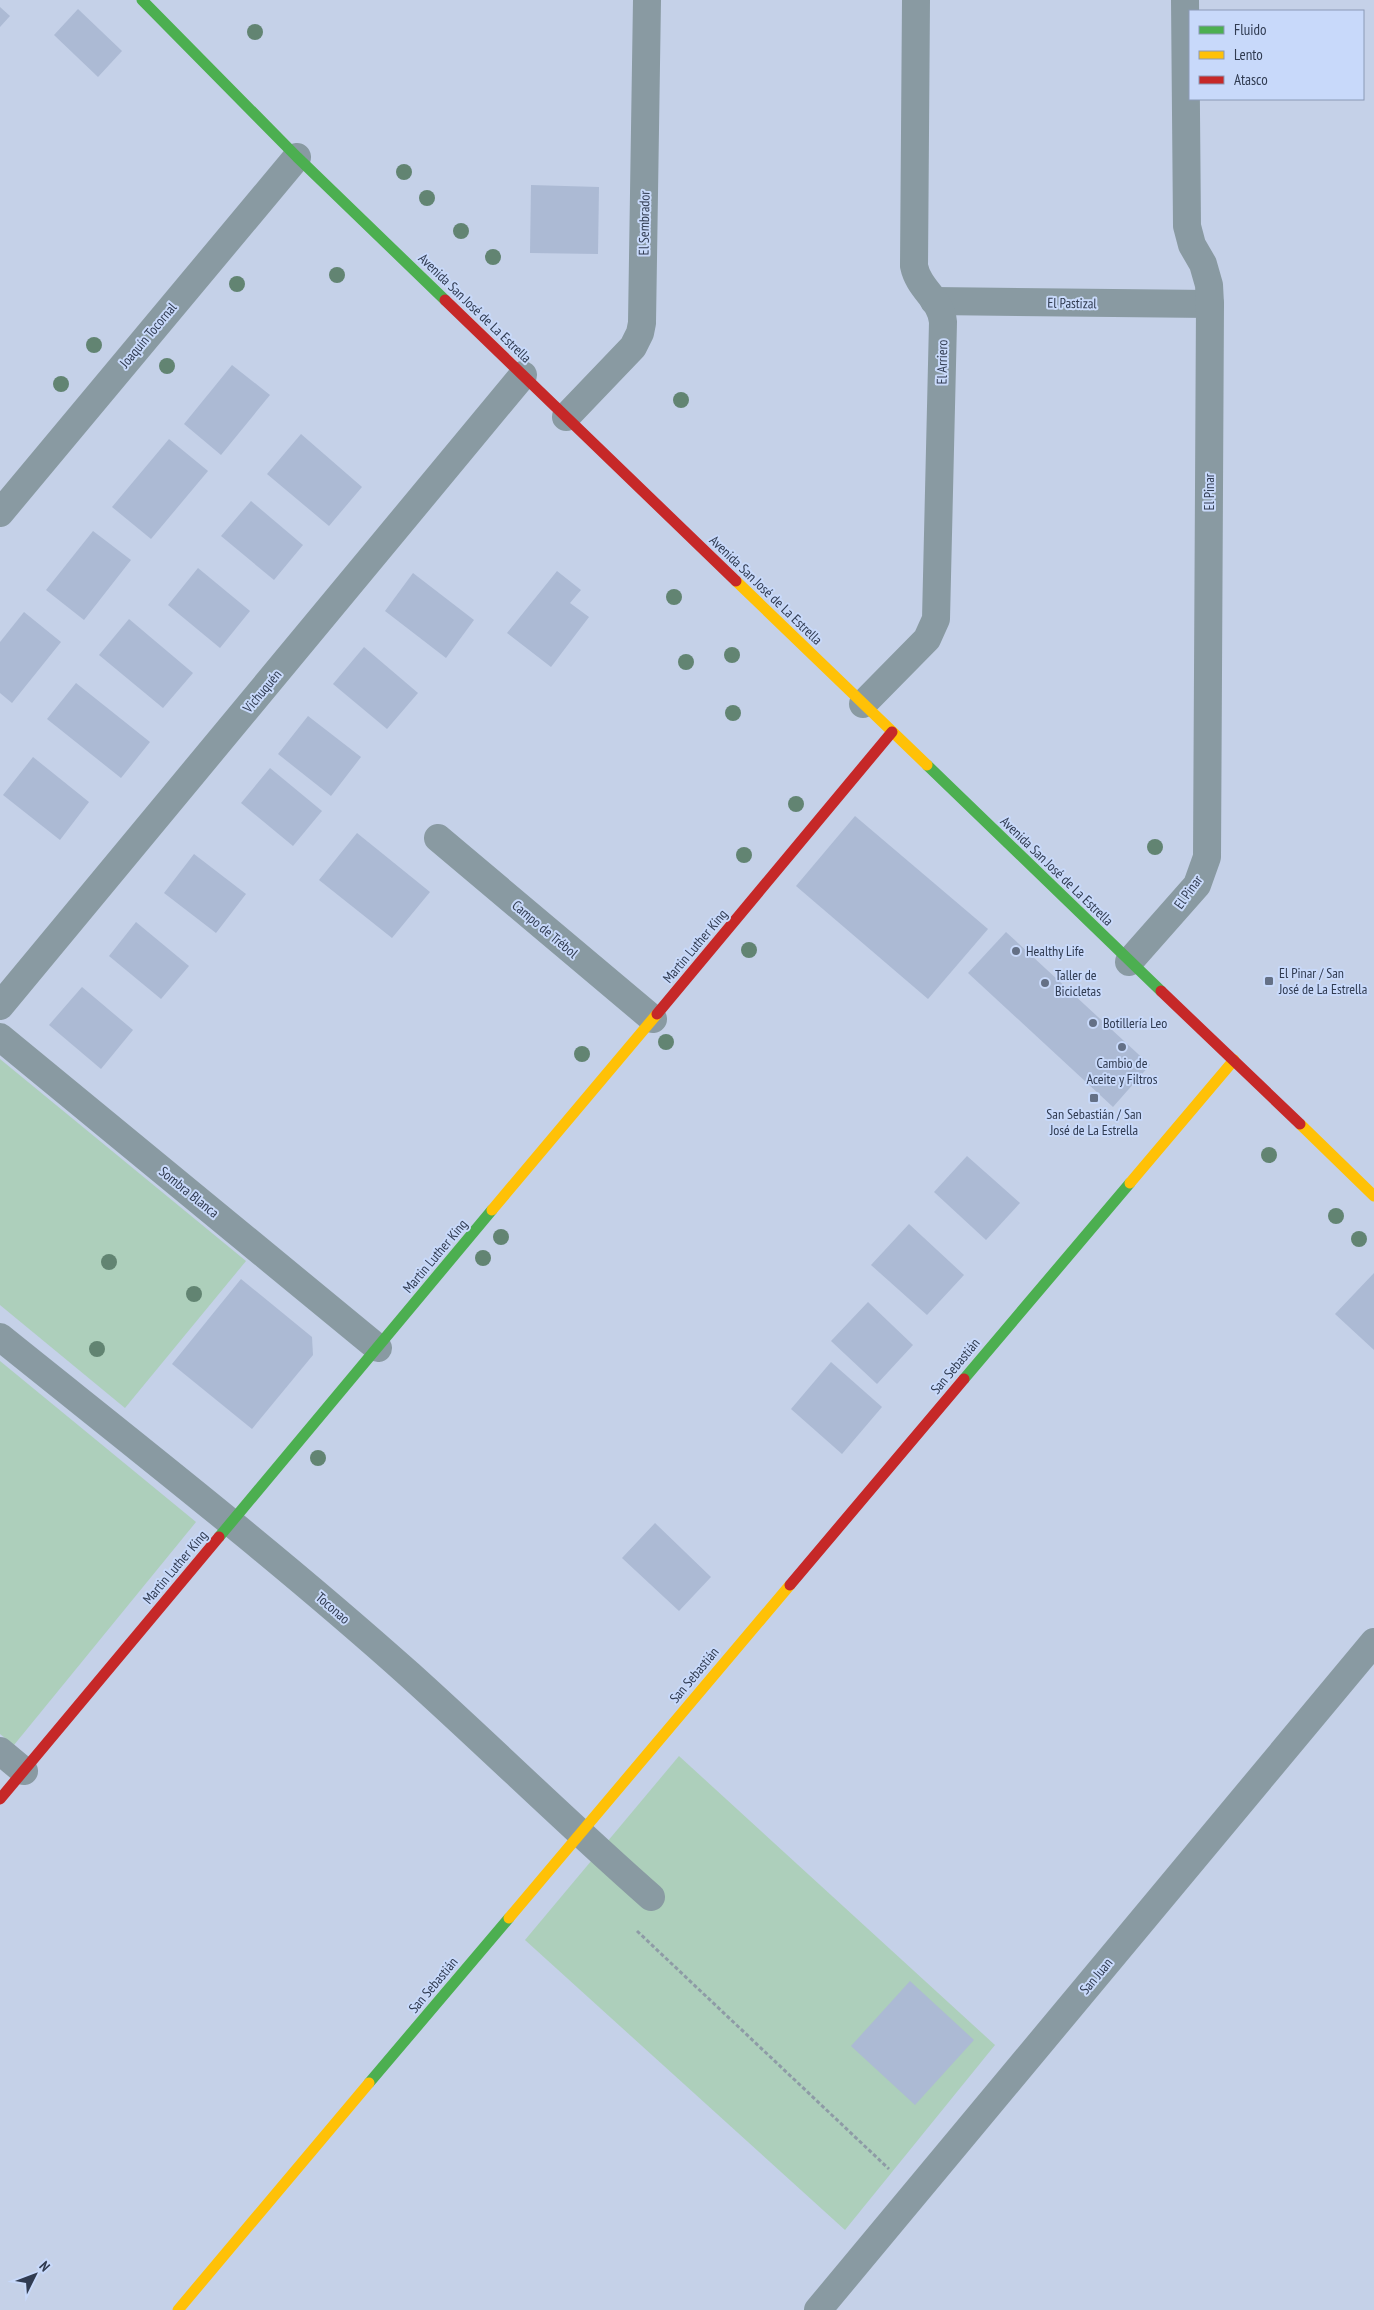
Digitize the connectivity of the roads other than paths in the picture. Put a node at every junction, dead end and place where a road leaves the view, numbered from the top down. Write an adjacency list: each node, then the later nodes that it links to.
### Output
1 (142, 0): 5 (street, Avenida San José de La Estrella)
2 (647, 0): 9 (street, El Sembrador)
3 (916, 0): 6 (street, El Arriero)
4 (1185, 0): 7 (street, El Pinar)
5 (297, 157): 8 (street, Avenida San José de La Estrella); 10 (street, Joaquín Tocornal)
6 (934, 301): 7 (street, El Pastizal); 11 (street, El Arriero)
7 (1210, 304): 14 (street, El Pinar)
8 (523, 375): 9 (street, Avenida San José de La Estrella); 15 (street, Vichuquén)
9 (566, 417): 11 (street, Avenida San José de La Estrella)
10 (0, 513)
11 (863, 704): 12 (street, Avenida San José de La Estrella)
12 (892, 732): 14 (street, Avenida San José de La Estrella); 16 (street, Martin Luther King)
13 (438, 838): 16 (street, Campo de Trébol)
14 (1129, 962): 18 (street, Avenida San José de La Estrella)
15 (0, 1006)
16 (653, 1019): 21 (street, Martin Luther King)
17 (0, 1037): 21 (street, Sombra Blanca)
18 (1234, 1060): 19 (street, Avenida San José de La Estrella); 27 (street, San Sebastián)
19 (1374, 1196)
20 (0, 1337): 22 (street, Toconao)
21 (378, 1348): 22 (street, Martin Luther King)
22 (232, 1522): 25 (street, Martin Luther King); 27 (street, Toconao)
23 (1374, 1642): 30 (street, San Juan)
24 (0, 1751): 25 (street)
25 (24, 1771): 26 (street, Martin Luther King)
26 (0, 1799)
27 (580, 1834): 28 (street, Toconao); 29 (street, San Sebastián)
28 (651, 1897)
29 (178, 2310)
30 (818, 2310)

